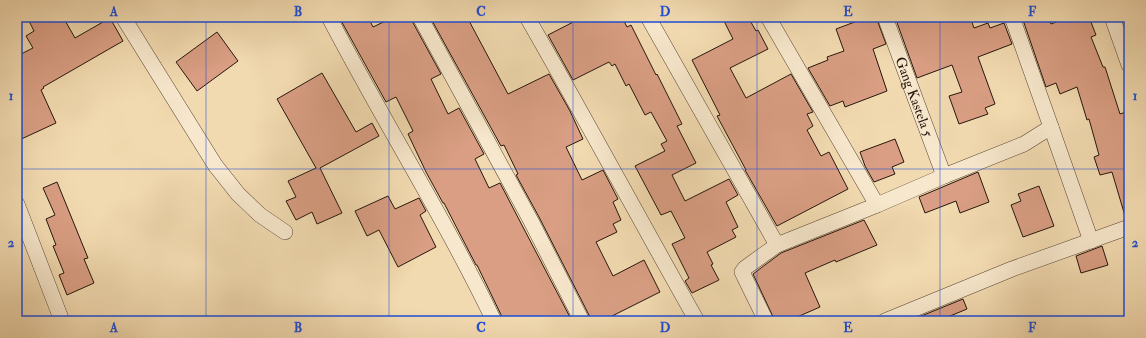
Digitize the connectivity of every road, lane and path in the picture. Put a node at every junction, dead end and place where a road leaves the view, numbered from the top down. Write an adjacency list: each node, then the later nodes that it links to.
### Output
1 (123, 17): 16 (street)
2 (329, 17): 20 (street)
3 (420, 17): 21 (street)
4 (527, 17): 22 (street)
5 (648, 17): 18 (street)
6 (768, 17): 14 (street)
7 (885, 17): 12 (street, Gang Kastela 5)
8 (1012, 17): 11 (street)
9 (1112, 17): 10 (street)
10 (1129, 65)
11 (1051, 127): 12 (street); 17 (street)
12 (944, 176): 14 (street)
13 (17, 204): 19 (street)
14 (877, 205): 18 (street)
15 (1129, 226): 17 (street)
16 (285, 232)
17 (1091, 240): 24 (street)
18 (777, 245): 23 (street)
19 (62, 321)
20 (494, 321)
21 (582, 321)
22 (697, 321)
23 (766, 321)
24 (885, 321)

